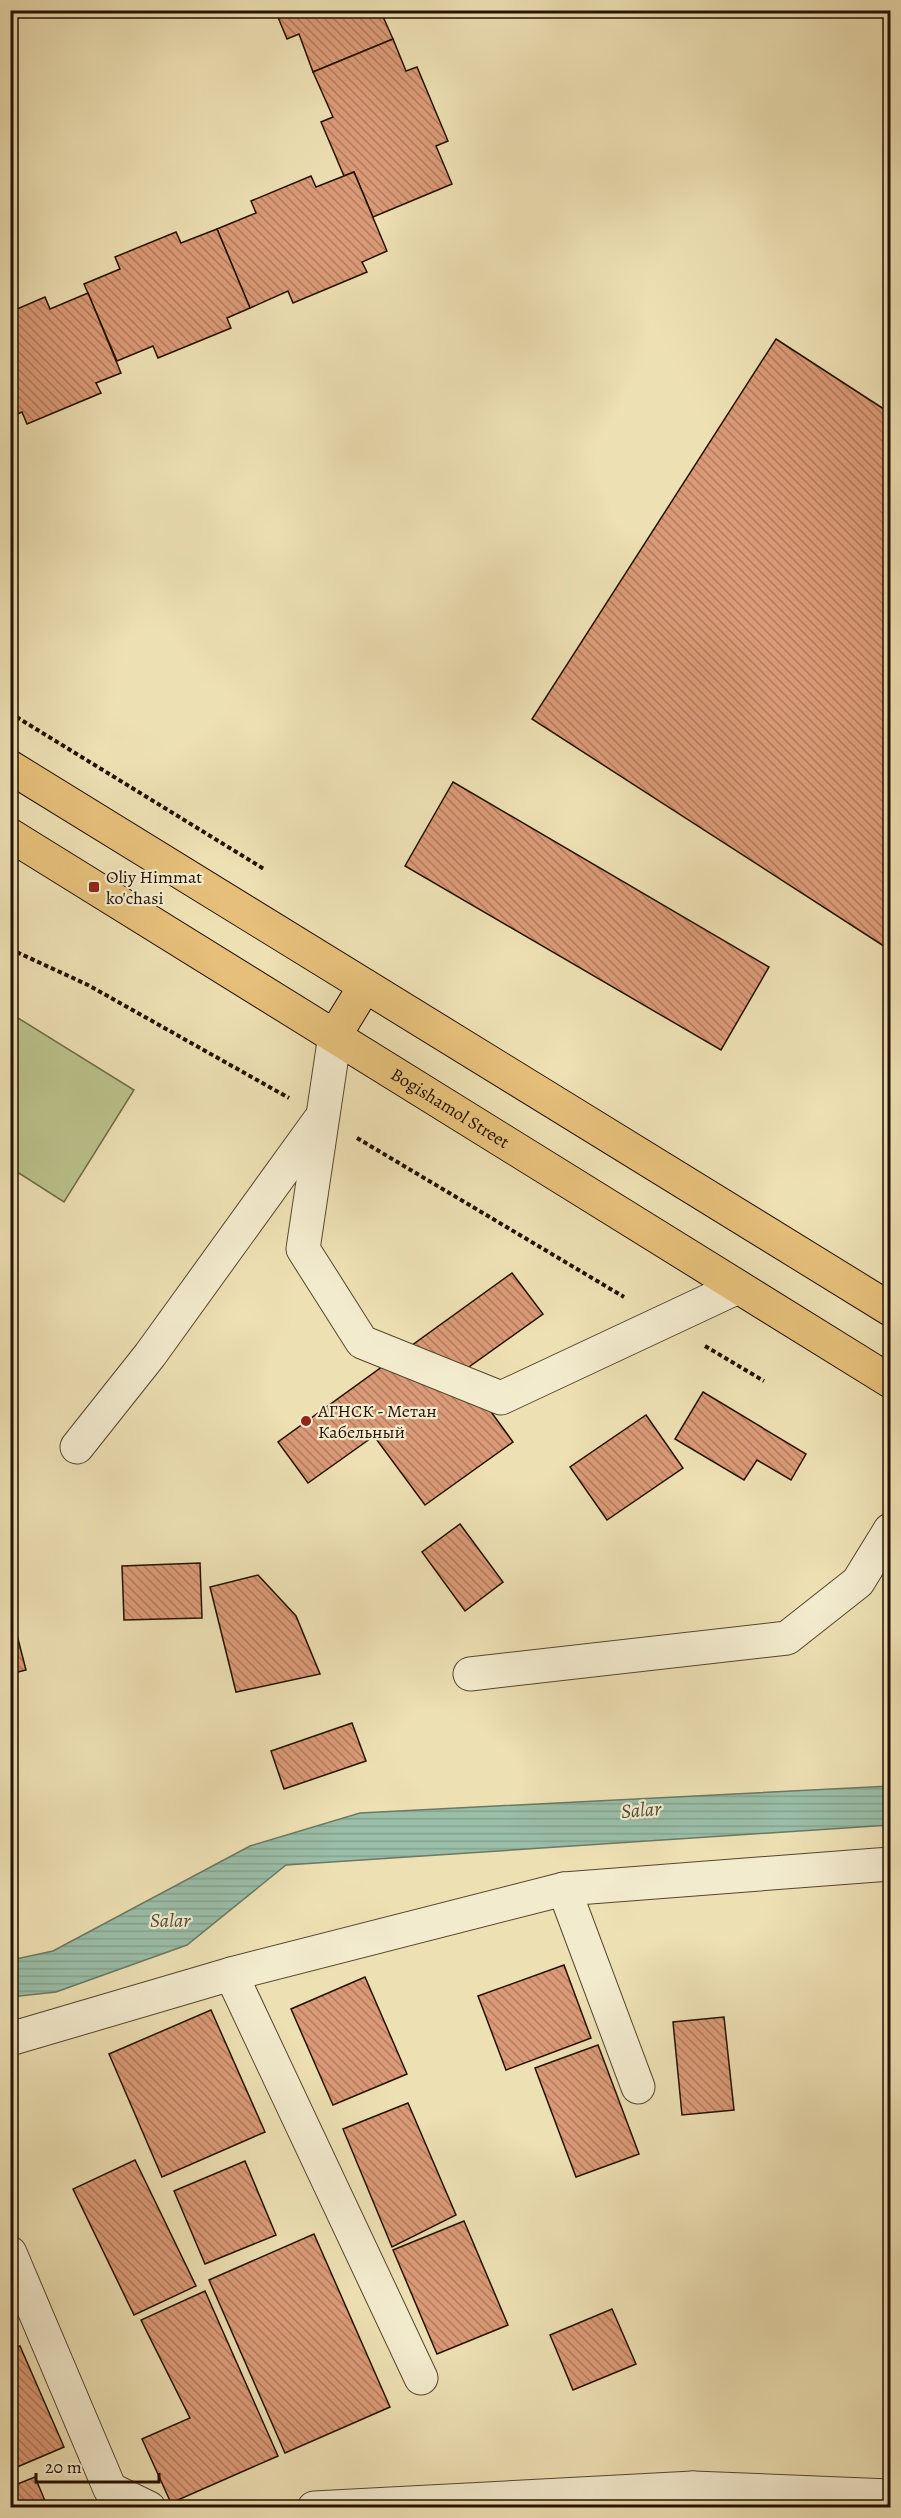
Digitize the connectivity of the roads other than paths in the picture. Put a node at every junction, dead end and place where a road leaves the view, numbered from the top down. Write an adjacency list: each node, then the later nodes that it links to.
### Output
1 (10, 767): 3 (main road)
2 (10, 835): 4 (main road, Bogishamol Street)
3 (365, 986): 4 (main road); 7 (main road)
4 (335, 1035): 5 (street); 6 (main road, Bogishamol Street)
5 (321, 1117): 6 (street); 9 (street)
6 (738, 1287): 8 (main road, Bogishamol Street)
7 (891, 1309)
8 (891, 1381)
9 (76, 1447)
10 (891, 1530): 11 (street)
11 (470, 1674)
12 (891, 1864): 13 (street)
13 (564, 1889): 14 (street); 16 (street)
14 (231, 1974): 15 (street); 18 (street)
15 (10, 2039)
16 (638, 2087)
17 (10, 2253): 21 (street)
18 (421, 2378)
19 (891, 2496): 20 (street)
20 (693, 2498): 22 (street)
21 (149, 2508)
22 (314, 2508)

